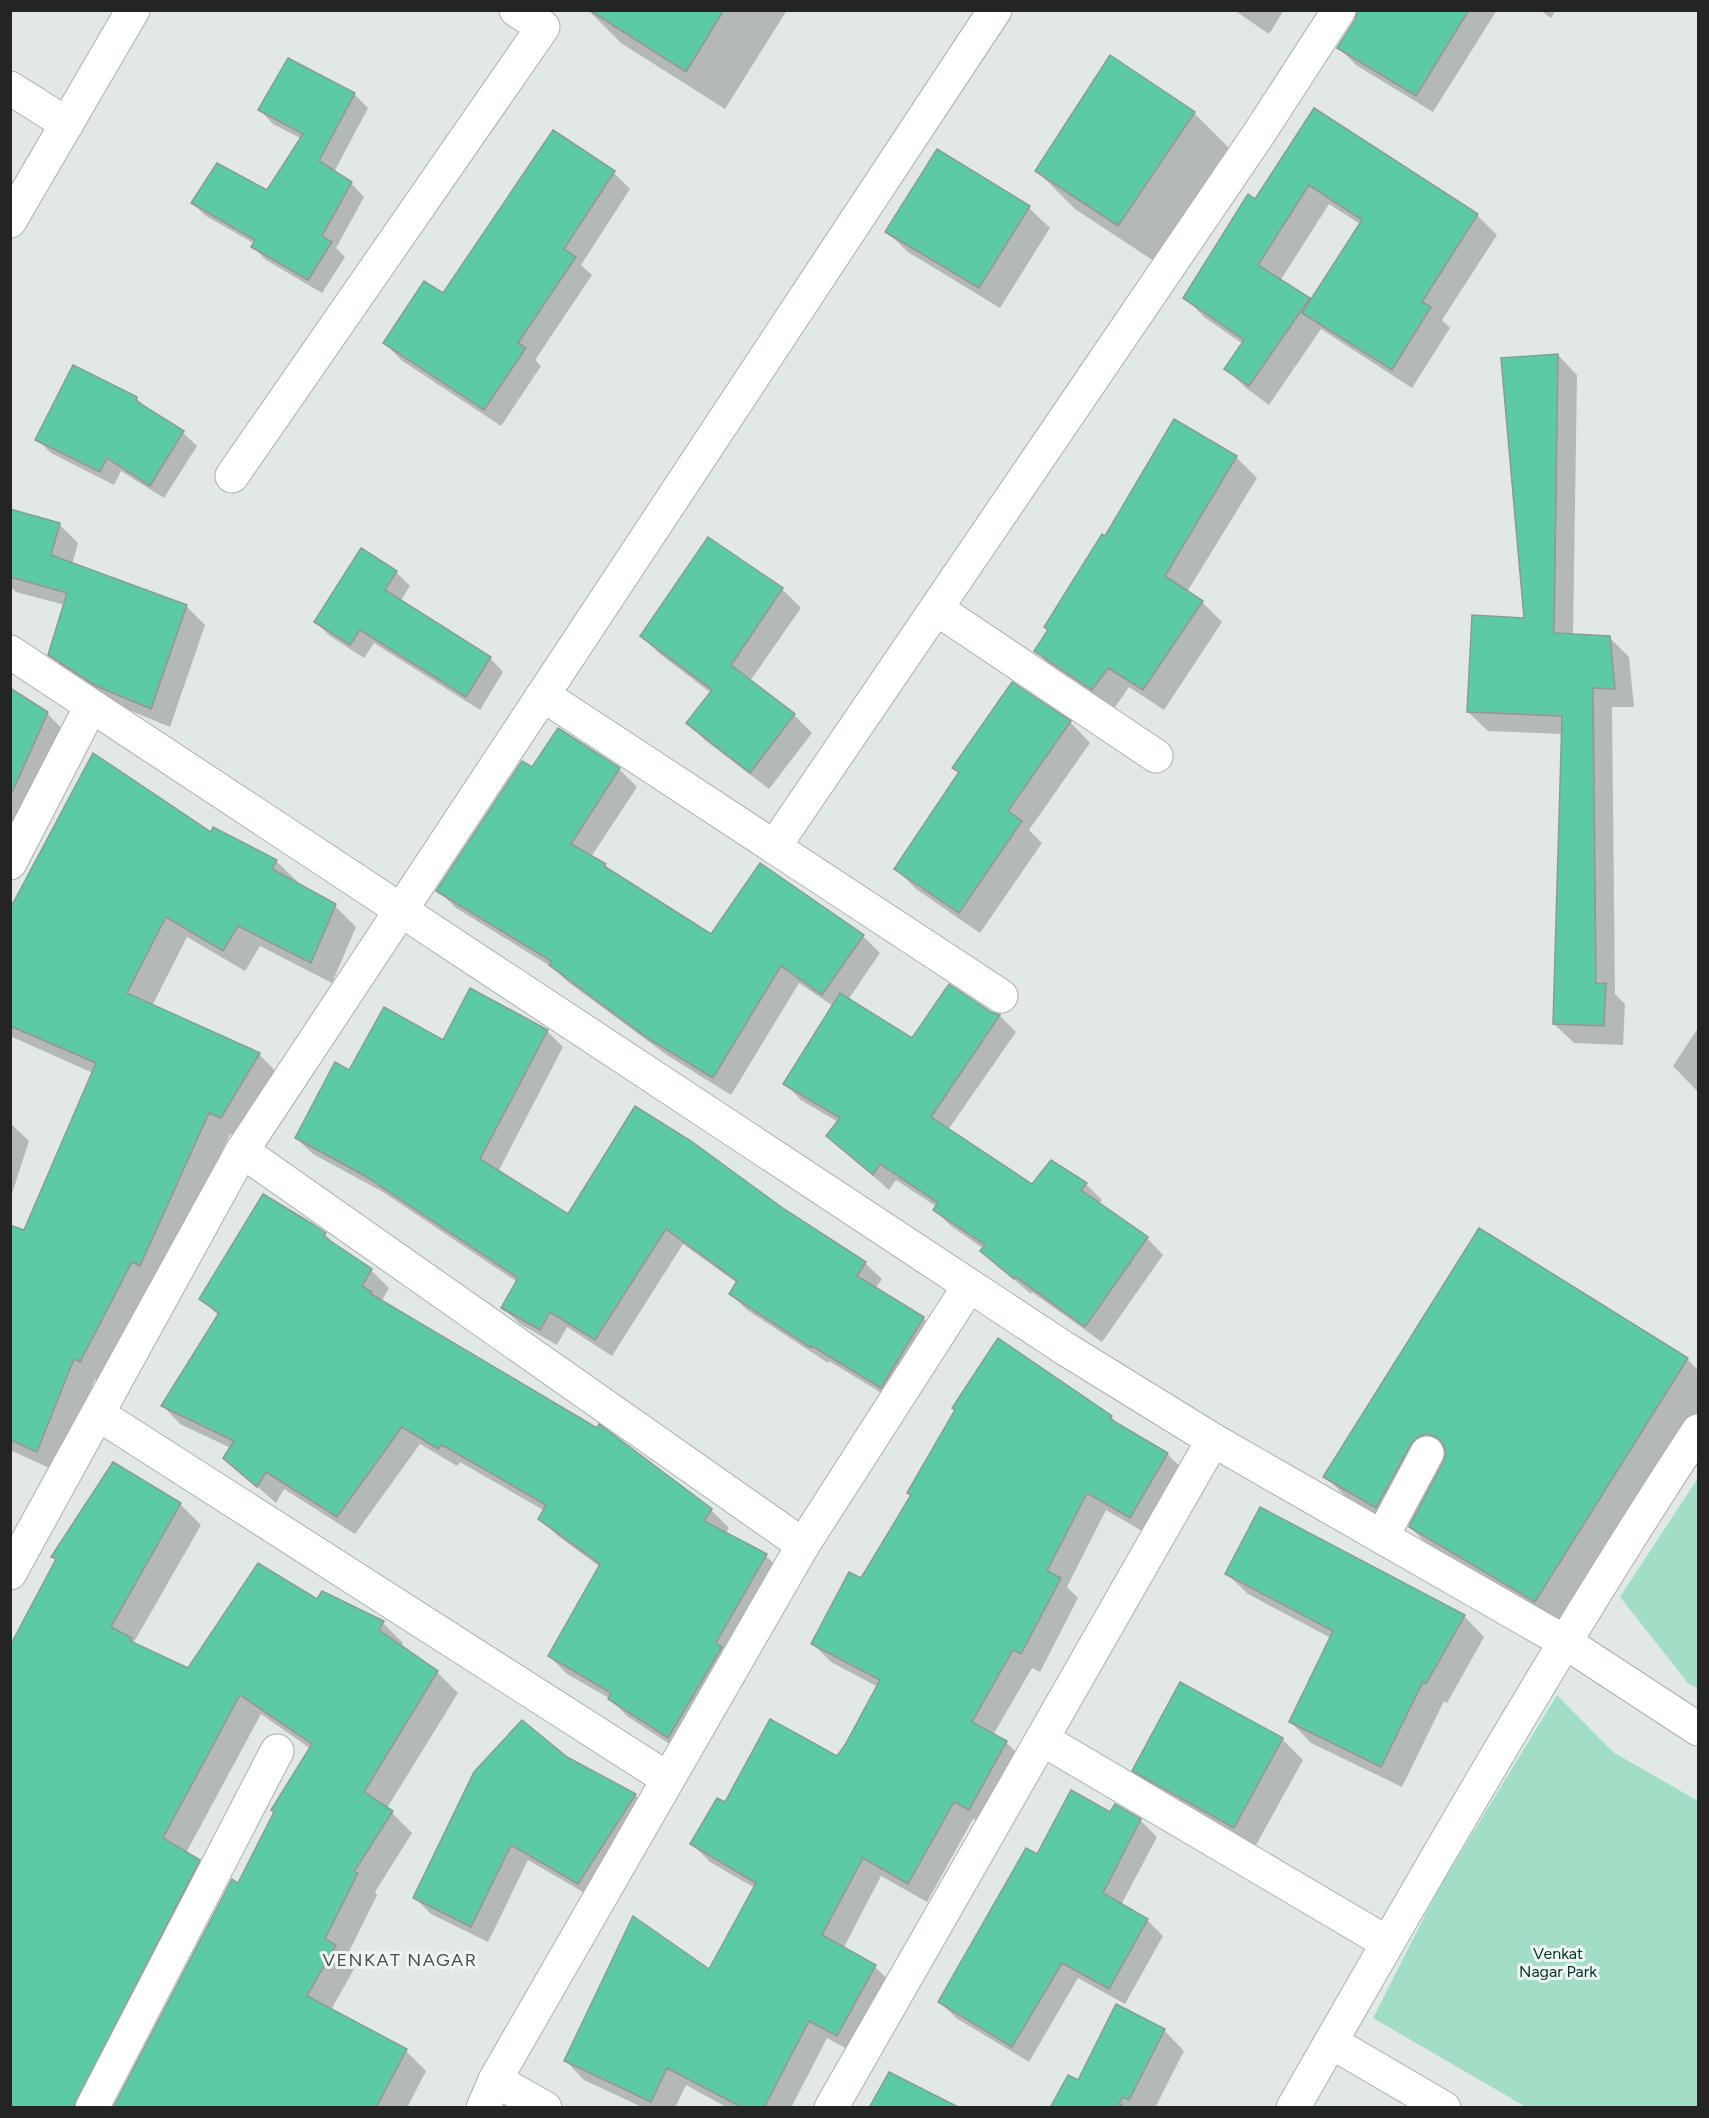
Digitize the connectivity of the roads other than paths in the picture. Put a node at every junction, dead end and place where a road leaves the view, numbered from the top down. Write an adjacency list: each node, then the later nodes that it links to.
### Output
1 (133, 10): 6 (street)
2 (995, 10): 11 (street)
3 (1339, 10): 9 (street)
4 (538, 16): 8 (street)
5 (10, 88): 6 (street)
6 (67, 124): 7 (street)
7 (10, 221)
8 (232, 476)
9 (937, 609): 13 (street); 14 (street)
10 (10, 652): 12 (street)
11 (543, 695): 14 (street); 16 (street)
12 (91, 706): 15 (street); 16 (street)
13 (1156, 756)
14 (774, 847): 17 (street)
15 (10, 863)
16 (401, 911): 18 (street); 19 (street)
17 (1001, 996)
18 (242, 1151): 20 (street); 25 (street)
19 (969, 1286): 22 (street); 25 (street)
20 (98, 1414): 26 (street); 31 (street)
21 (1698, 1431): 27 (street)
22 (1213, 1440): 24 (street); 29 (street)
23 (1427, 1453): 24 (street)
24 (1382, 1537): 27 (street)
25 (803, 1545): 31 (street)
26 (10, 1573)
27 (1565, 1642): 28 (street); 32 (street)
28 (1698, 1729)
29 (1042, 1739): 32 (street); 37 (street)
30 (277, 1751): 35 (street)
31 (668, 1779): 34 (street)
32 (1386, 1942): 33 (street)
33 (1331, 2042): 38 (street); 39 (street)
34 (489, 2094): 36 (street)
35 (92, 2108)
36 (545, 2108)
37 (831, 2108)
38 (1293, 2108)
39 (1444, 2108)

